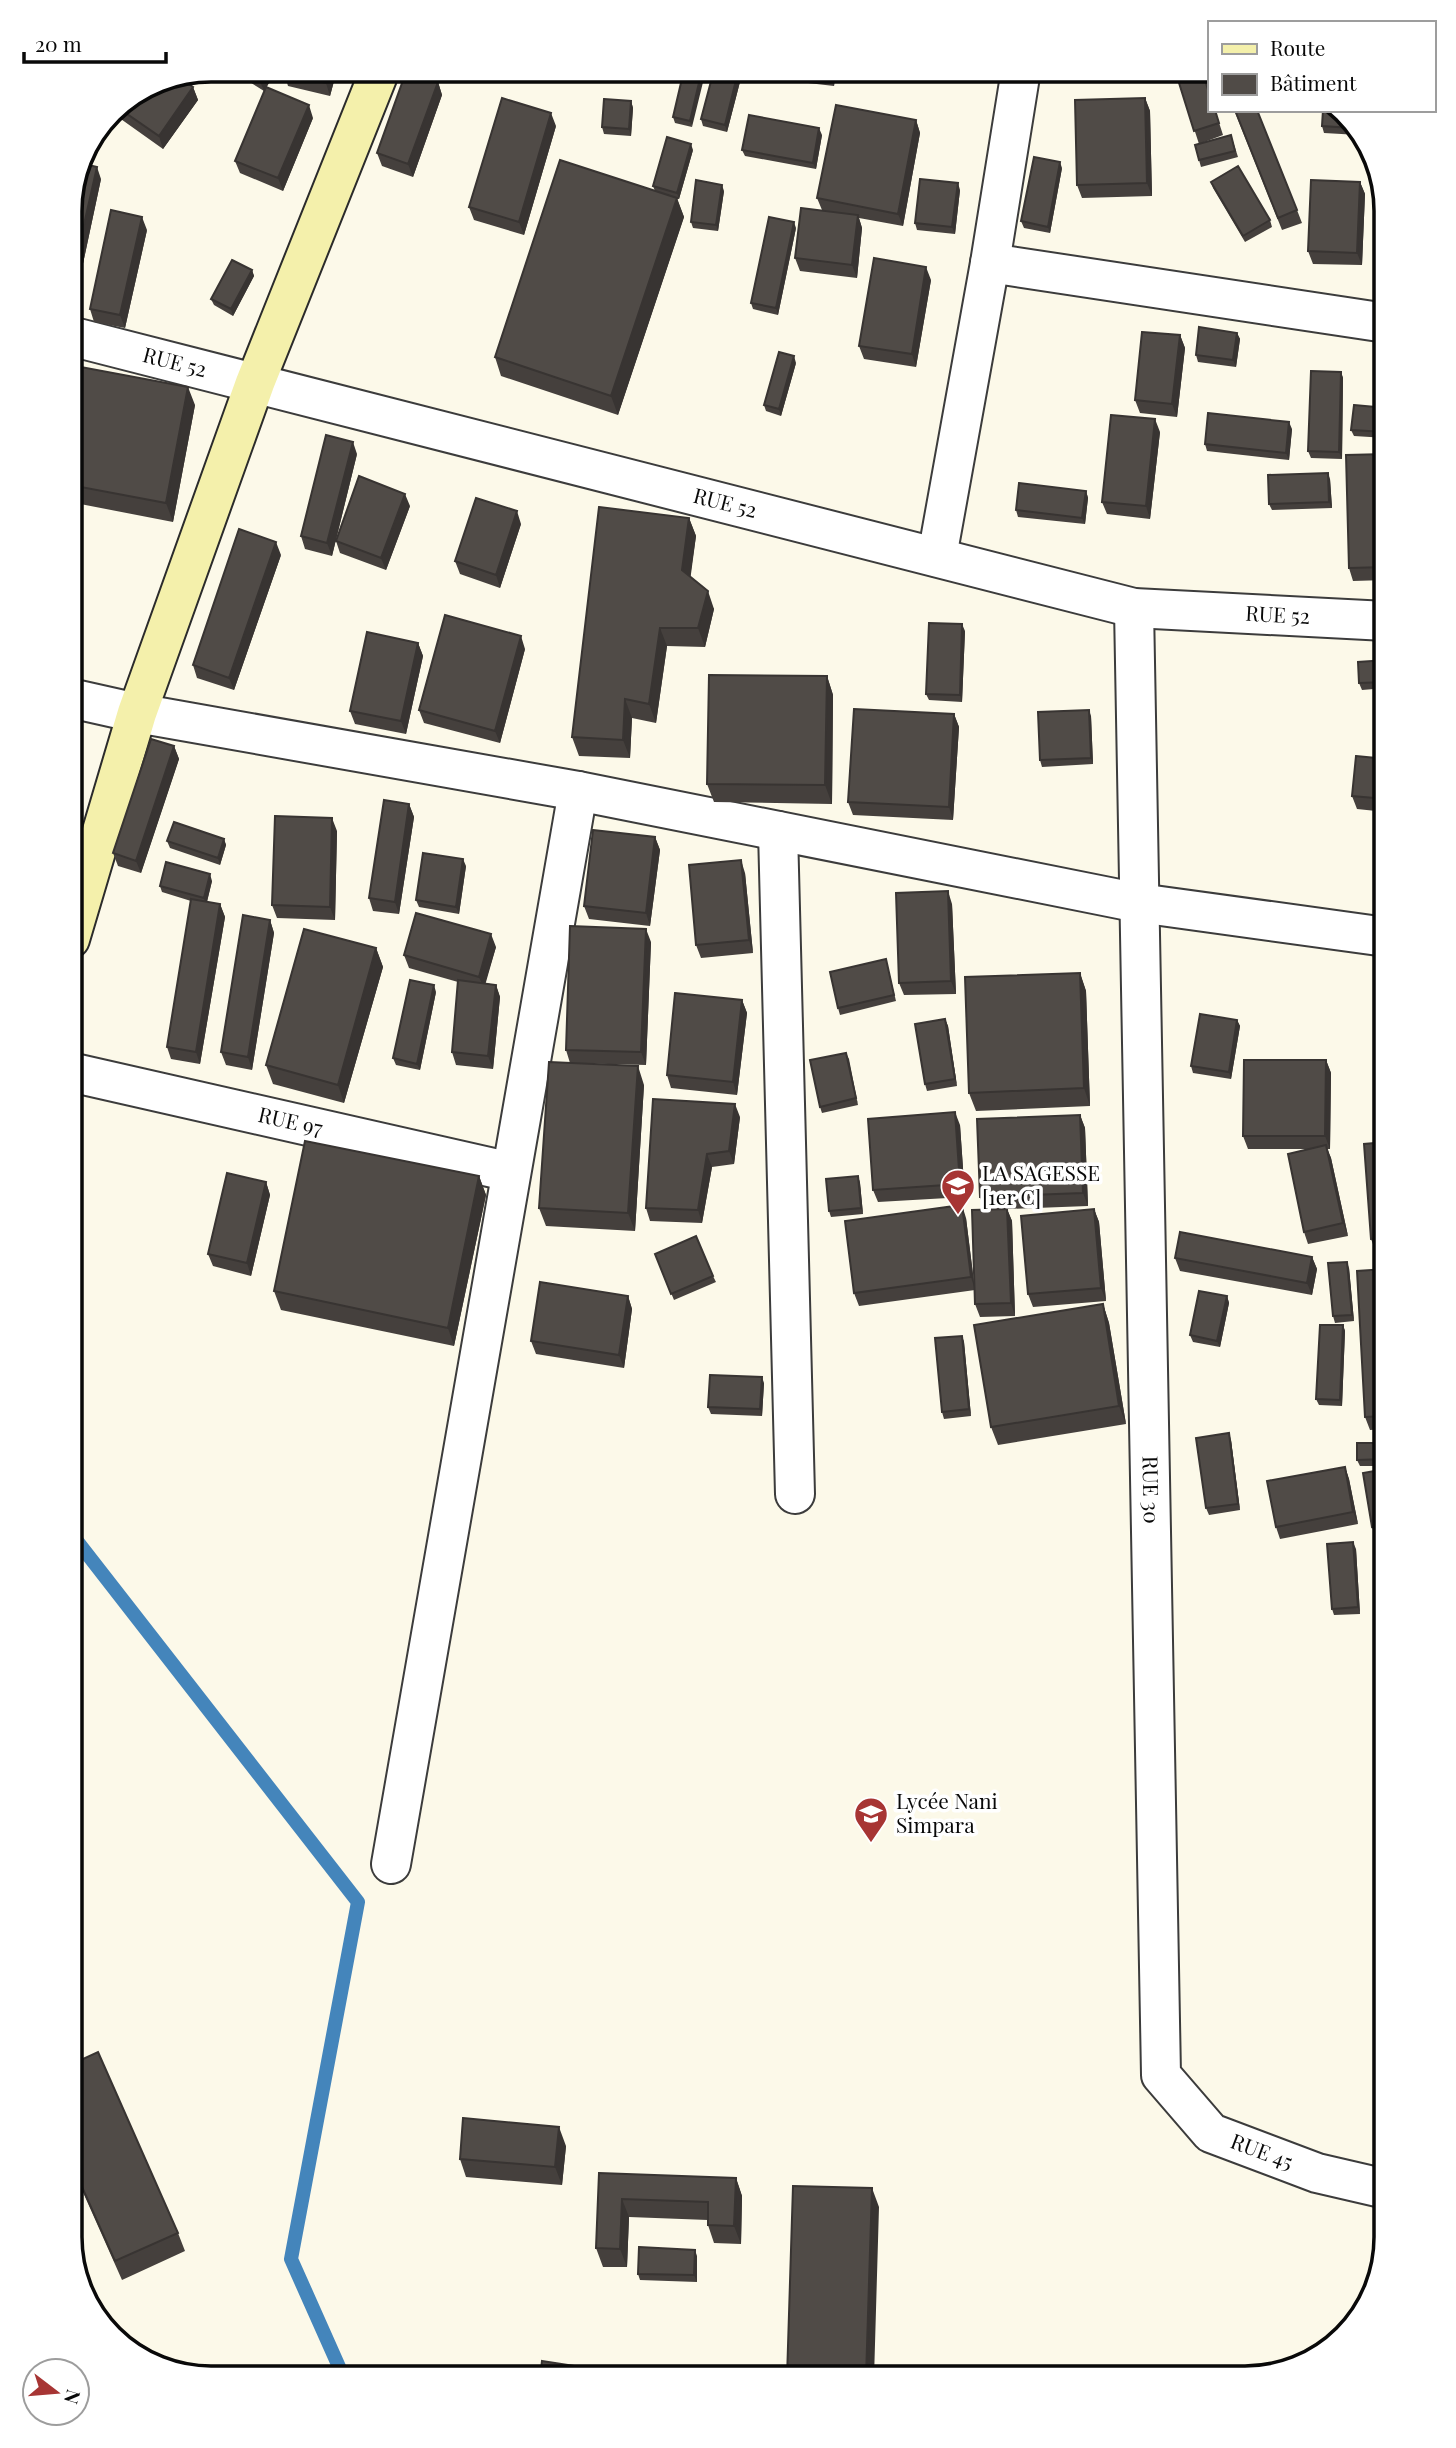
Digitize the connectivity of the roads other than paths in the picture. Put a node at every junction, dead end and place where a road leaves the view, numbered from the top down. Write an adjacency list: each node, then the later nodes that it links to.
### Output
1 (375, 82): 6 (main road)
2 (1019, 83): 3 (street)
3 (990, 263): 4 (street); 7 (street)
4 (1374, 321)
5 (83, 339): 6 (street, RUE 52)
6 (255, 383): 7 (street, RUE 52); 11 (main road)
7 (937, 557): 8 (street, RUE 52)
8 (1134, 608): 9 (street, RUE 52); 15 (street, RUE 30)
9 (1374, 620)
10 (83, 701): 11 (street)
11 (137, 713): 12 (street); 14 (main road)
12 (578, 791): 13 (street); 18 (street)
13 (779, 831): 15 (street); 19 (street)
14 (83, 896)
15 (1139, 903): 16 (street); 21 (street, RUE 30)
16 (1374, 935)
17 (83, 1075): 18 (street, RUE 97)
18 (511, 1172): 20 (street)
19 (795, 1494)
20 (391, 1864)
21 (1161, 2075): 22 (street, RUE 45)
22 (1374, 2186)

